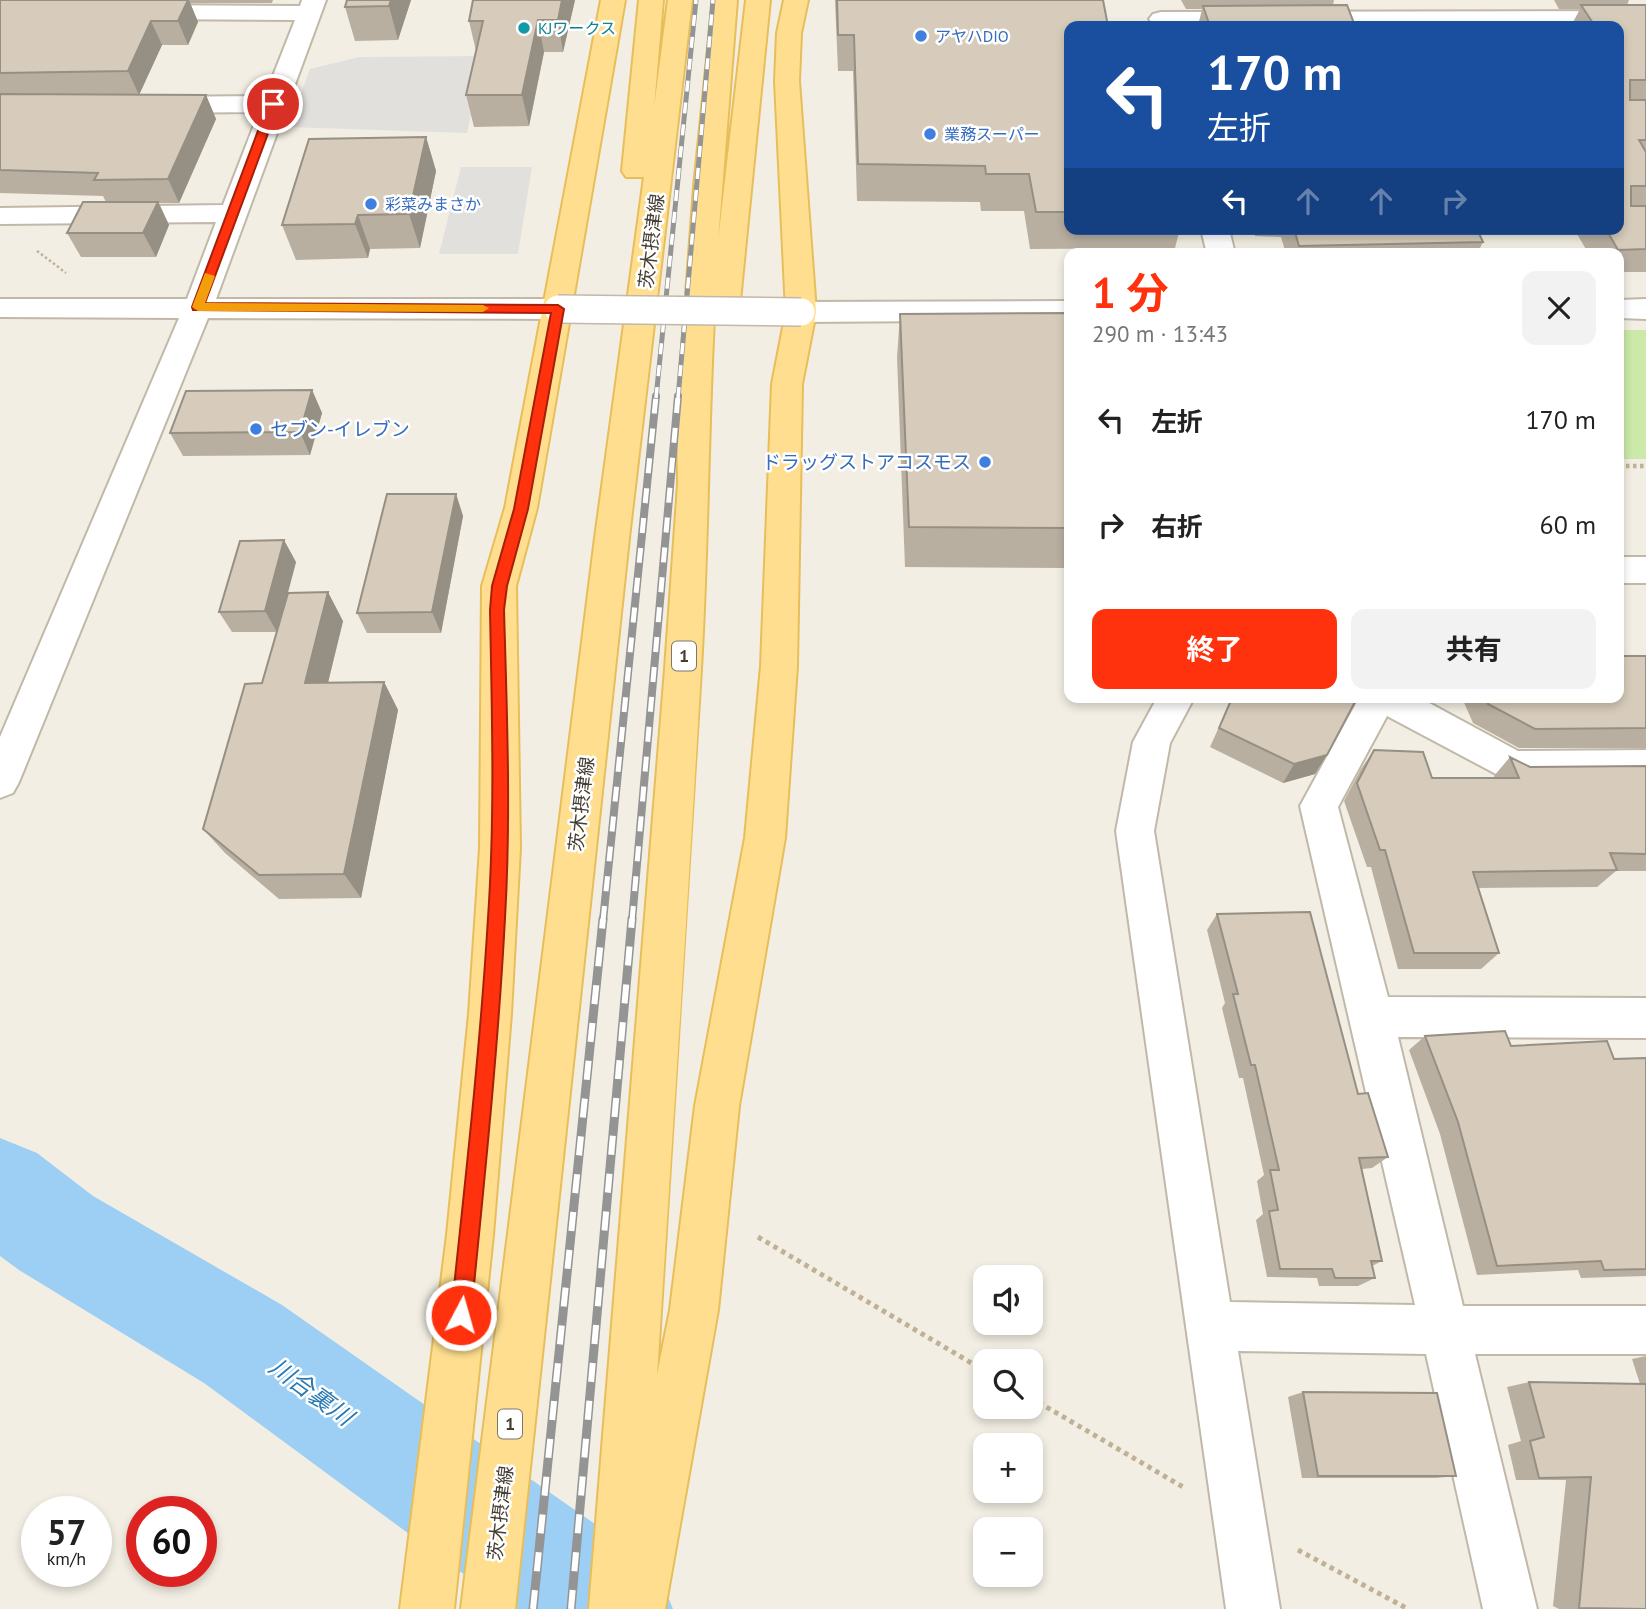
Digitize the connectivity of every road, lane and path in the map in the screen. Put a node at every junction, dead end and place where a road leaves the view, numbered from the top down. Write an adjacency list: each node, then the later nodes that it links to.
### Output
1 (612, 0): 18 (main road)
2 (650, 0): 25 (main road)
3 (680, 0): 25 (main road, 茨木摂津線 / 1)
4 (725, 0): 26 (main road, 1)
5 (758, 0): 26 (main road)
6 (796, 0): 22 (main road)
7 (312, 6): 8 (street); 12 (street)
8 (121, 12)
9 (1160, 15): 10 (street)
10 (1278, 15): 11 (street)
11 (1646, 18)
12 (273, 104): 13 (street); 14 (street)
13 (139, 105)
14 (232, 213): 15 (street); 16 (street)
15 (0, 216)
16 (198, 307): 17 (street); 18 (street); 33 (street)
17 (0, 308)
18 (558, 309): 22 (street, bridge); 41 (main road)
19 (1624, 309): 20 (street)
20 (1646, 309)
21 (1064, 310): 22 (street)
22 (801, 312): 44 (main road)
23 (1624, 466): 24 (path)
24 (1646, 466)
25 (620, 483): 42 (main road, 茨木摂津線 / 1)
26 (694, 484): 43 (main road, 1)
27 (1624, 570): 28 (street)
28 (1646, 570)
29 (1174, 703): 37 (street)
30 (1375, 703): 34 (street)
31 (1396, 703): 32 (street)
32 (1646, 766)
33 (0, 782)
34 (1372, 1017): 35 (street); 39 (street)
35 (1646, 1018)
36 (758, 1237): 40 (path)
37 (1209, 1326): 39 (street); 45 (street)
38 (1646, 1329): 39 (street)
39 (1445, 1331): 46 (street)
40 (973, 1364)
41 (427, 1609)
42 (488, 1609)
43 (616, 1609)
44 (638, 1609)
45 (1253, 1609)
46 (1510, 1609)

